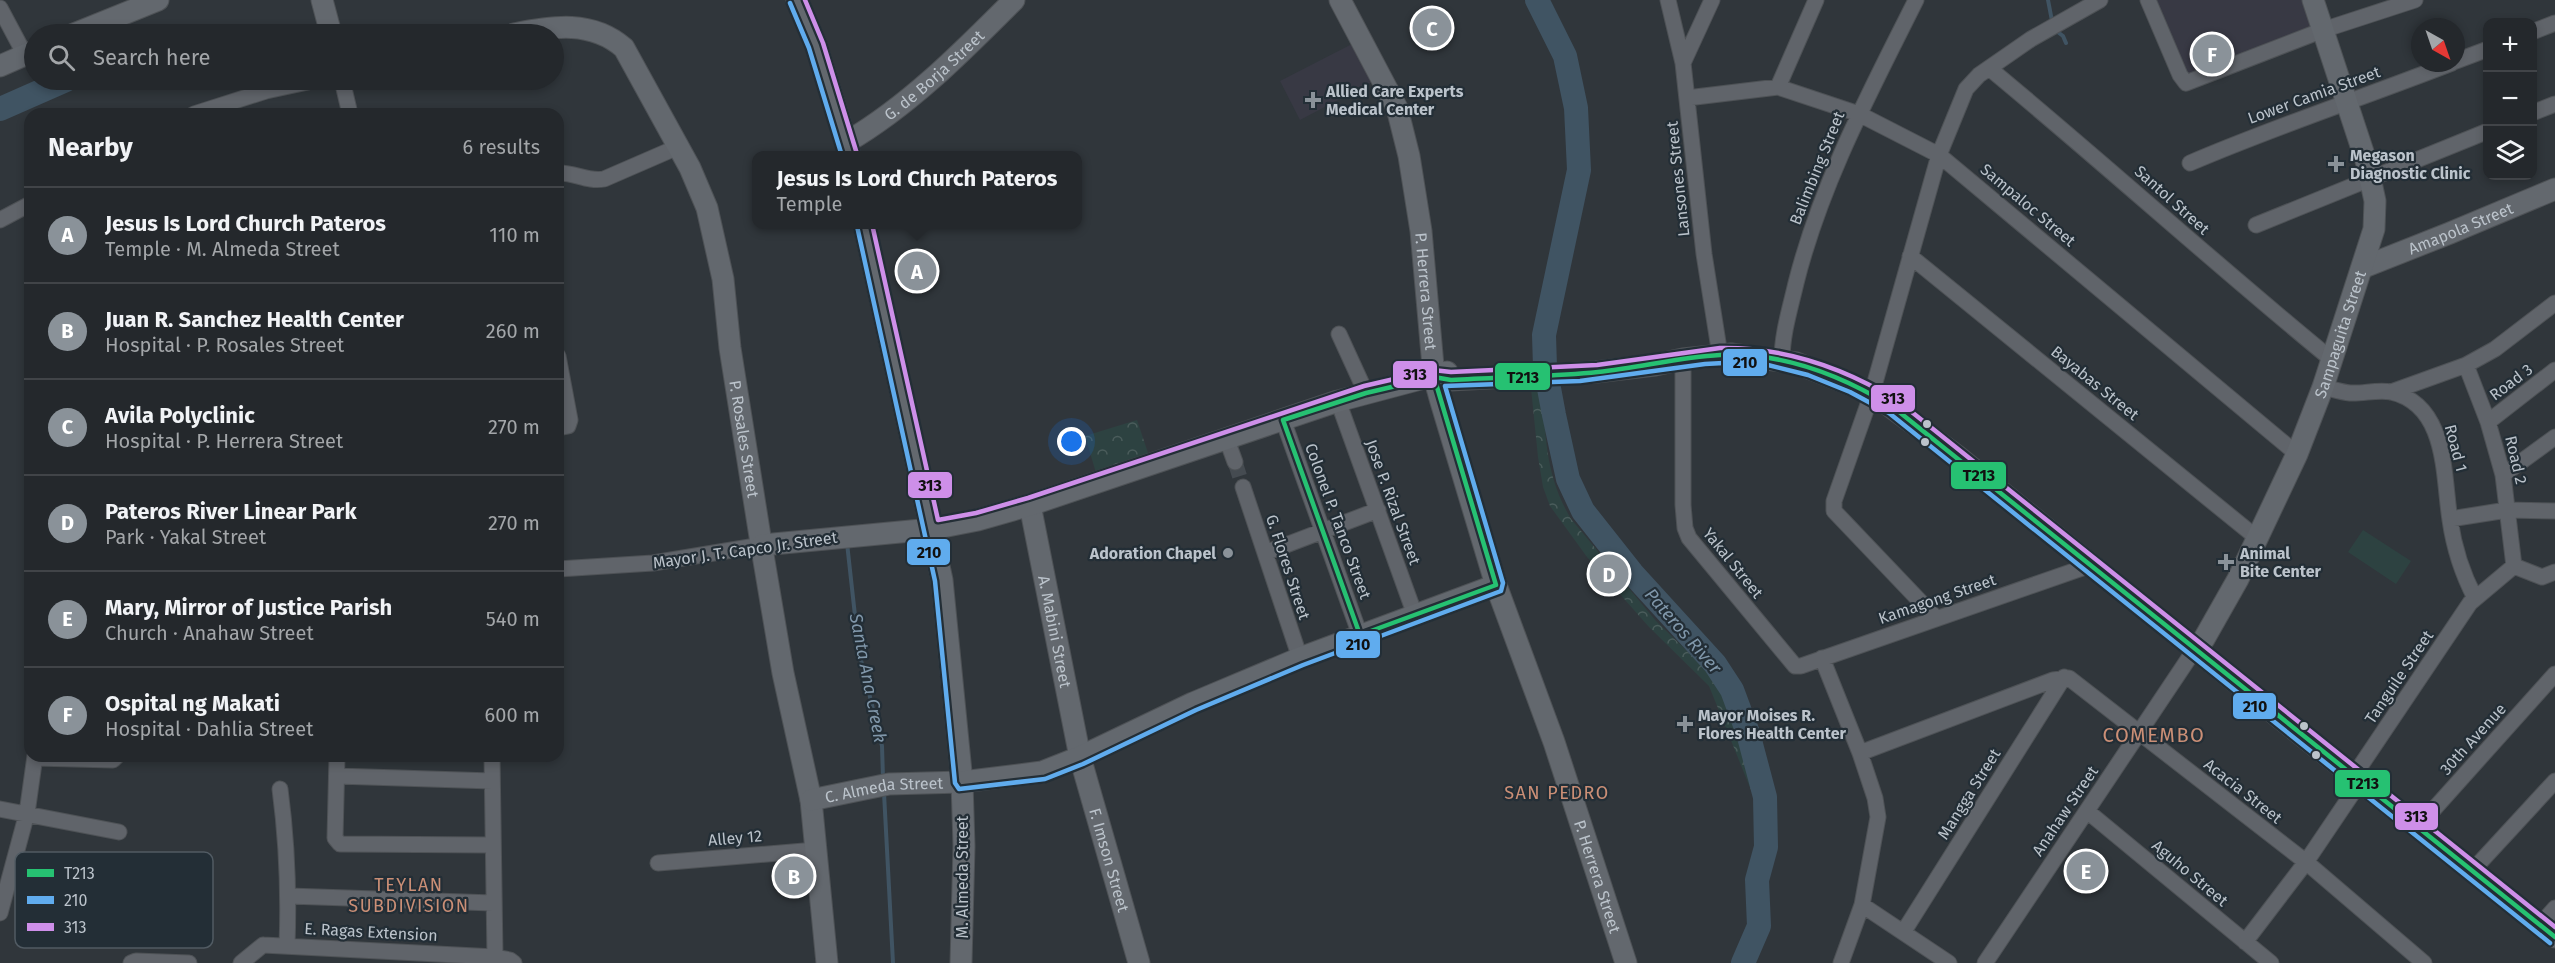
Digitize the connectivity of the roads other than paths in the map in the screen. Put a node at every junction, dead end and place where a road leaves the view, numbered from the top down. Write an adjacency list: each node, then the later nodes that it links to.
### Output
1 (158, 0): 16 (street)
2 (322, 0): 17 (street)
3 (797, 0): 41 (street)
4 (1014, 0): 41 (street, G. de Borja Street)
5 (1340, 0): 61 (street, P. Herrera Street)
6 (1668, 0): 25 (street, Lansones Street)
7 (1712, 0): 25 (street)
8 (1816, 0): 29 (street)
9 (1916, 0): 38 (street, Balimbing Street)
10 (2100, 0): 27 (street)
11 (2148, 0): 19 (street)
12 (2313, 0): 19 (street, Sampaguita Street)
13 (2415, 0): 19 (street)
14 (0, 8): 21 (street)
15 (2555, 23): 20 (street)
16 (99, 24)
17 (328, 24)
18 (564, 26): 40 (street, P. Rosales Street)
19 (2323, 30): 33 (street, Sampaguita Street)
20 (2537, 30)
21 (24, 44)
22 (2483, 51): 24 (street, Lower Camia Street)
23 (24, 56): 26 (street)
24 (2465, 58)
25 (1683, 63): 32 (street, Lansones Street)
26 (0, 66)
27 (1989, 68): 42 (street); 57 (street, Santol Street)
28 (2428, 72): 33 (street, Lower Camia Street)
29 (1778, 87): 32 (street, Sampaloc Street); 38 (street, Sampaloc Street)
30 (271, 90): 35 (street)
31 (344, 90): 36 (street)
32 (1687, 98): 55 (street, Lansones Street)
33 (2348, 103): 43 (street, Lower Camia Street); 45 (street, Sampaguita Street)
34 (2555, 104): 37 (street)
35 (213, 108)
36 (349, 108)
37 (2537, 111)
38 (1859, 114): 42 (street, Sampaloc Street); 58 (street, Balimbing Street)
39 (2483, 133): 45 (street)
40 (680, 146): 44 (street); 85 (street, P. Rosales Street)
41 (848, 149)
42 (1939, 155): 51 (street); 73 (street, Sampaloc Street)
43 (2190, 163)
44 (564, 173)
45 (2370, 179): 49 (street); 52 (street, Sampaguita Street)
46 (2555, 189): 52 (street, Amapola Street)
47 (24, 207): 48 (street)
48 (0, 220)
49 (2256, 225)
50 (865, 229): 82 (street, M. Almeda Street)
51 (1910, 256): 66 (street); 84 (street, Bayabas Street)
52 (2364, 267): 57 (street, Sampaguita Street)
53 (2555, 303): 59 (street)
54 (1339, 334): 65 (street)
55 (1720, 355): 56 (street, Mayor J. T. Capco Jr. Street); 58 (street, Mayor J. T. Capco Jr. Street)
56 (1683, 358): 61 (street, Mayor J. T. Capco Jr. Street); 99 (street, Yakal Street)
57 (2331, 359): 62 (street, Sampaguita Street)
58 (1782, 360): 66 (street, Mayor J. T. Capco Jr. Street)
59 (2466, 365): 64 (street); 69 (street, Road 2)
60 (2555, 370): 69 (street, Road 3)
61 (1434, 377): 65 (street, Mayor J. T. Capco Jr. Street); 91 (street, P. Herrera Street)
62 (2323, 387): 64 (street); 73 (street, Sampaguita Street)
63 (564, 388): 70 (street)
64 (2391, 392): 81 (street, Road 1)
65 (1366, 393): 67 (street, Mayor J. T. Capco Jr. Street)
66 (1872, 393): 87 (street, Mayor J. T. Capco Jr. Street); 94 (street)
67 (1338, 401): 68 (street, Mayor J. T. Capco Jr. Street); 78 (street, Jose P. Rizal Street)
68 (1283, 420): 72 (street, Mayor J. T. Capco Jr. Street); 83 (street, Colonel P. Tanco Street)
69 (2488, 422): 75 (street, Road 2)
70 (564, 427)
71 (2555, 437): 75 (street)
72 (1227, 440): 74 (street); 77 (street, Mayor J. T. Capco Jr. Street)
73 (2297, 454): 84 (street, Sampaguita Street)
74 (1234, 462)
75 (2504, 475): 79 (street, Road 2)
76 (1243, 487): 86 (street, G. Flores Street)
77 (1030, 505): 82 (street, Mayor J. T. Capco Jr. Street); 104 (street, A. Mabini Street)
78 (1378, 510): 83 (street); 93 (street, Jose P. Rizal Street)
79 (2507, 510): 80 (street); 81 (street); 88 (street, Road 2)
80 (2555, 511)
81 (2450, 519): 92 (street, Road 1)
82 (932, 529): 85 (street, Mayor J. T. Capco Jr. Street); 112 (street, M. Almeda Street)
83 (1322, 530): 86 (street); 95 (street, Colonel P. Tanco Street)
84 (2257, 538): 96 (street, Sampaguita Street)
85 (762, 545): 89 (street, Mayor J. T. Capco Jr. Street); 114 (street, P. Rosales Street)
86 (1265, 553): 97 (street, G. Flores Street)
87 (2091, 565): 94 (street, Kamagong Street); 96 (street, Mayor J. T. Capco Jr. Street)
88 (2514, 566): 90 (street); 92 (street, Tanguile Street)
89 (564, 569)
90 (2555, 572)
91 (1496, 585): 93 (street, C. Almeda Street); 146 (street, P. Herrera Street)
92 (2475, 598): 109 (street, Tanguile Street)
93 (1415, 615): 95 (street, C. Almeda Street)
94 (1936, 618): 98 (street, Kamagong Street)
95 (1360, 635): 97 (street, C. Almeda Street)
96 (2195, 649): 102 (street, Anahaw Street); 109 (street, Mayor J. T. Capco Jr. Street)
97 (1300, 658): 104 (street, C. Almeda Street)
98 (1822, 658): 99 (street, Kamagong Street); 103 (street)
99 (1795, 666)
100 (2555, 674): 118 (street, 30th Avenue)
101 (2064, 677): 102 (street, Acacia Street); 103 (street); 132 (street, Mangga Street)
102 (2139, 734): 116 (street, Anahaw Street); 124 (street, Acacia Street)
103 (1860, 753): 129 (street)
104 (1080, 757): 112 (street, C. Almeda Street); 145 (street, F. Imson Street)
105 (34, 762): 117 (street)
106 (337, 762): 108 (street)
107 (492, 762): 110 (street)
108 (337, 776): 110 (street); 120 (street)
109 (2357, 779): 118 (street, Mayor J. T. Capco Jr. Street); 124 (street, Tanguile Street)
110 (492, 780): 120 (street)
111 (2555, 781): 126 (street)
112 (962, 782): 114 (street, C. Almeda Street); 144 (street, M. Almeda Street)
113 (280, 789): 127 (street)
114 (812, 800): 121 (street, P. Rosales Street)
115 (0, 809): 117 (street)
116 (2087, 811): 134 (street, Aguho Street); 149 (street, Anahaw Street)
117 (27, 813): 119 (street); 122 (street)
118 (2417, 828): 126 (street, Mayor J. T. Capco Jr. Street)
119 (119, 832)
120 (492, 845): 128 (street)
121 (816, 850): 125 (street, Alley 12); 143 (street, P. Rosales Street)
122 (16, 852)
123 (15, 857): 131 (street)
124 (2306, 862): 134 (street, Tanguile Street); 151 (street, Acacia Street)
125 (658, 863)
126 (2472, 871): 133 (street, Mayor J. T. Capco Jr. Street)
127 (289, 896): 128 (street); 136 (street)
128 (493, 903): 137 (street)
129 (1862, 905): 132 (street); 147 (street)
130 (2555, 908): 133 (street)
131 (0, 913)
132 (1904, 931): 148 (street)
133 (2547, 931)
134 (2245, 942): 150 (street, Aguho Street)
135 (263, 945): 136 (street, E. Ragas Extension); 140 (street); 141 (street)
136 (287, 946): 137 (street, E. Ragas Extension)
137 (495, 957): 142 (street, E. Ragas Extension)
138 (131, 963): 139 (street)
139 (189, 963)
140 (241, 963)
141 (261, 963)
142 (514, 963)
143 (827, 963)
144 (961, 963)
145 (1139, 963)
146 (1626, 963)
147 (1841, 963)
148 (1949, 963)
149 (1985, 963)
150 (2271, 963)
151 (2424, 963)

